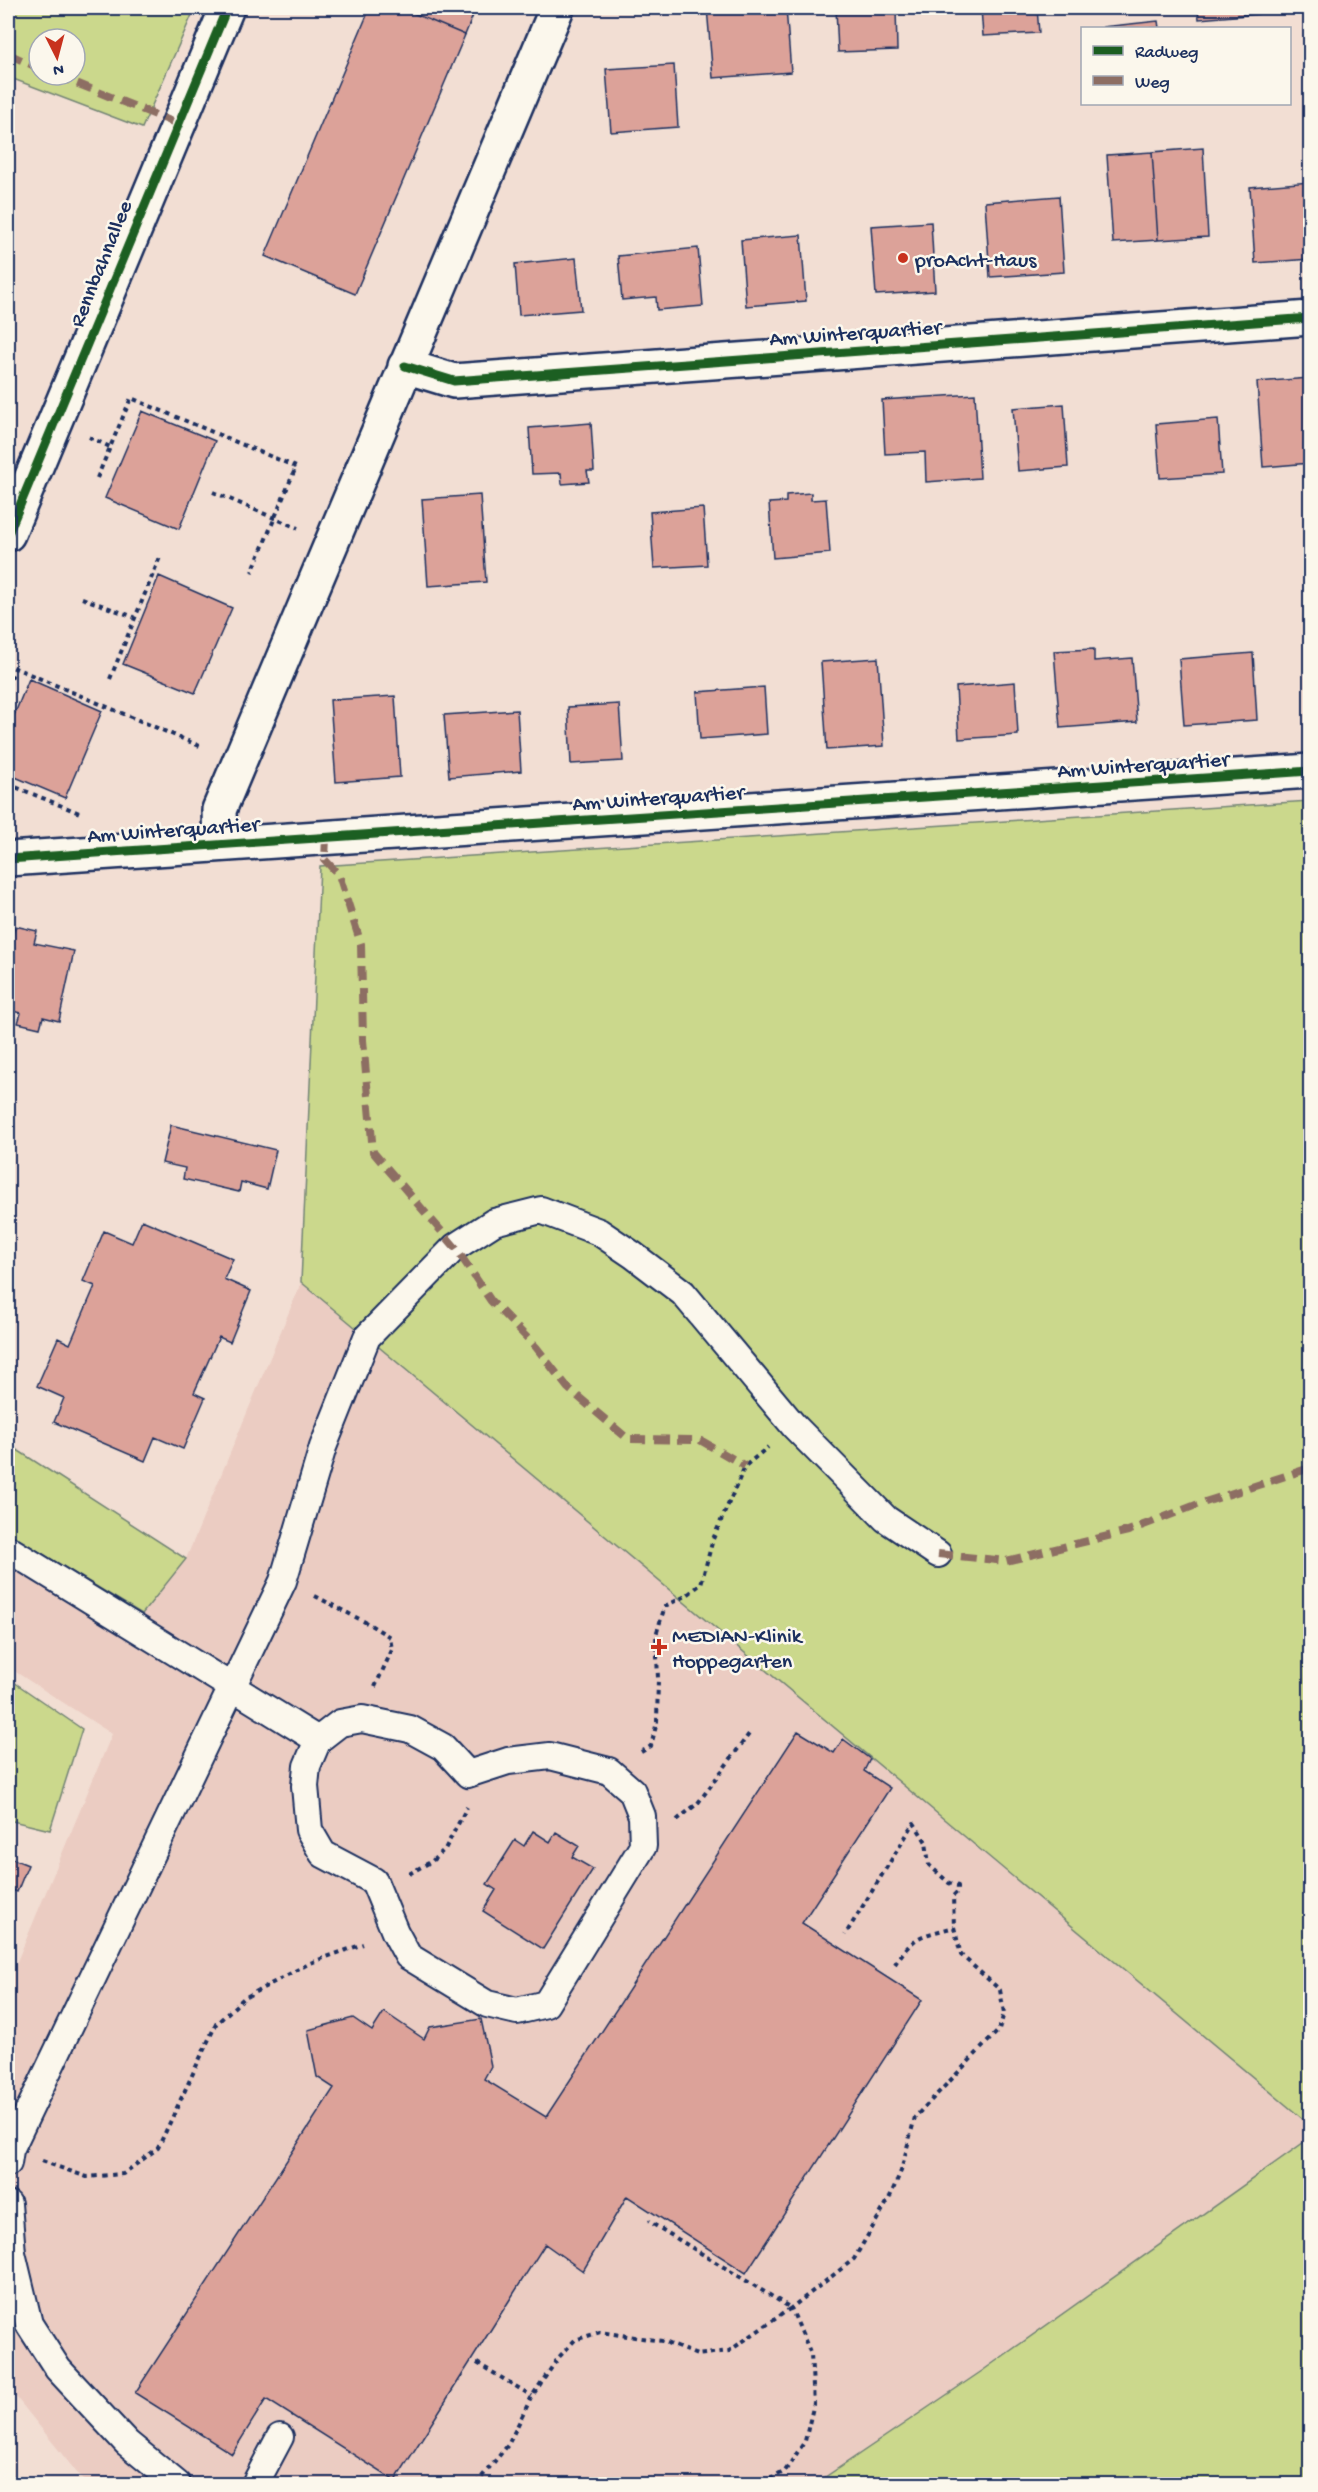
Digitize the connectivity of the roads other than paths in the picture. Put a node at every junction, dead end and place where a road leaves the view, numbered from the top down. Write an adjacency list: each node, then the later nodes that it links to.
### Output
1 (227, 8): 5 (street, Rennbahnallee)
2 (557, 8): 4 (street, Am Winterquartier)
3 (1311, 318): 4 (street, Am Winterquartier)
4 (405, 366): 7 (street, Am Winterquartier)
5 (8, 534)
6 (1311, 771): 7 (street, Am Winterquartier)
7 (220, 844): 8 (street, Am Winterquartier)
8 (8, 859)
9 (8, 1549): 11 (lane)
10 (938, 1554): 11 (lane)
11 (232, 1689): 12 (lane); 13 (lane)
12 (318, 1740): 12 (lane)
13 (8, 2154)
14 (8, 2204): 16 (lane)
15 (280, 2437): 17 (lane)
16 (177, 2484)
17 (255, 2484)

